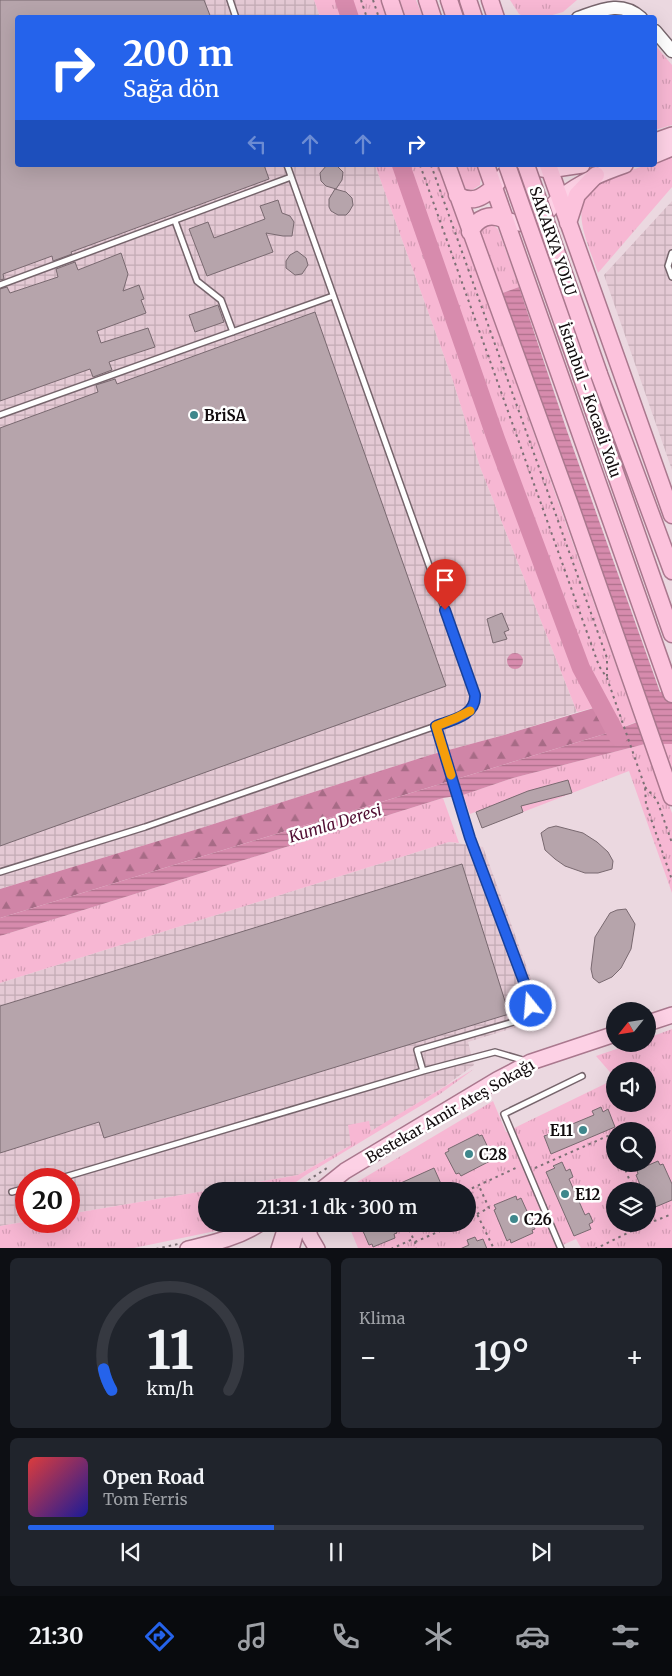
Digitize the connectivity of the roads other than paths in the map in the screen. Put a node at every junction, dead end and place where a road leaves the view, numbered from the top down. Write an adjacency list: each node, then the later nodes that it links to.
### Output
1 (230, 0): 6 (lane)
2 (390, 0): 7 (highway)
3 (427, 0): 8 (highway)
4 (468, 0): 9 (highway)
5 (490, 0): 10 (highway)
6 (235, 15)
7 (395, 15)
8 (433, 15)
9 (473, 15)
10 (496, 15)
11 (587, 15): 12 (street)
12 (638, 15)
13 (657, 33): 14 (street)
14 (672, 51)
15 (672, 135): 16 (main road)
16 (657, 140)
17 (672, 148): 18 (main road)
18 (657, 154)
19 (288, 167): 28 (lane)
20 (447, 167): 30 (highway)
21 (487, 167): 29 (highway)
22 (508, 167): 48 (highway, İstanbul - Kocaeli Yolu, bridge)
23 (520, 167): 29 (main road)
24 (527, 167): 47 (highway, SAKARYA YOLU, bridge)
25 (548, 167): 31 (highway)
26 (619, 167): 27 (main road)
27 (596, 175): 31 (main road); 34 (highway)
28 (291, 178): 33 (lane); 41 (lane)
29 (494, 187): 30 (highway); 32 (highway)
30 (457, 195): 35 (highway)
31 (559, 198): 32 (main road); 34 (highway)
32 (505, 220): 35 (highway); 38 (highway)
33 (175, 221): 40 (lane); 42 (lane)
34 (568, 223): 36 (highway)
35 (470, 232): 52 (highway)
36 (576, 247): 38 (highway); 44 (highway)
37 (672, 253): 39 (lane)
38 (519, 261): 46 (highway)
39 (672, 277)
40 (0, 285)
41 (333, 296): 42 (lane); 51 (lane)
42 (233, 332): 43 (lane)
43 (0, 415)
44 (669, 508): 45 (highway)
45 (672, 523)
46 (614, 527): 49 (highway); 50 (highway)
47 (672, 571)
48 (672, 634)
49 (672, 640)
50 (671, 692)
51 (436, 726): 53 (lane); 58 (lane)
52 (672, 797)
53 (0, 872)
54 (672, 1014): 55 (main road)
55 (656, 1020)
56 (606, 1037): 57 (main road, Bestekar Amir Ateş Sokağı)
57 (532, 1062): 58 (lane); 61 (main road, Bestekar Amir Ateş Sokağı)
58 (423, 1071): 60 (lane)
59 (582, 1076): 72 (lane)
60 (80, 1172)
61 (329, 1182)
62 (15, 1191): 63 (lane)
63 (12, 1192)
64 (245, 1232): 68 (main road)
65 (285, 1232): 69 (main road)
66 (296, 1232): 70 (main road)
67 (308, 1232): 71 (main road)
68 (188, 1248)
69 (280, 1248)
70 (291, 1248)
71 (317, 1248)
72 (561, 1248)

